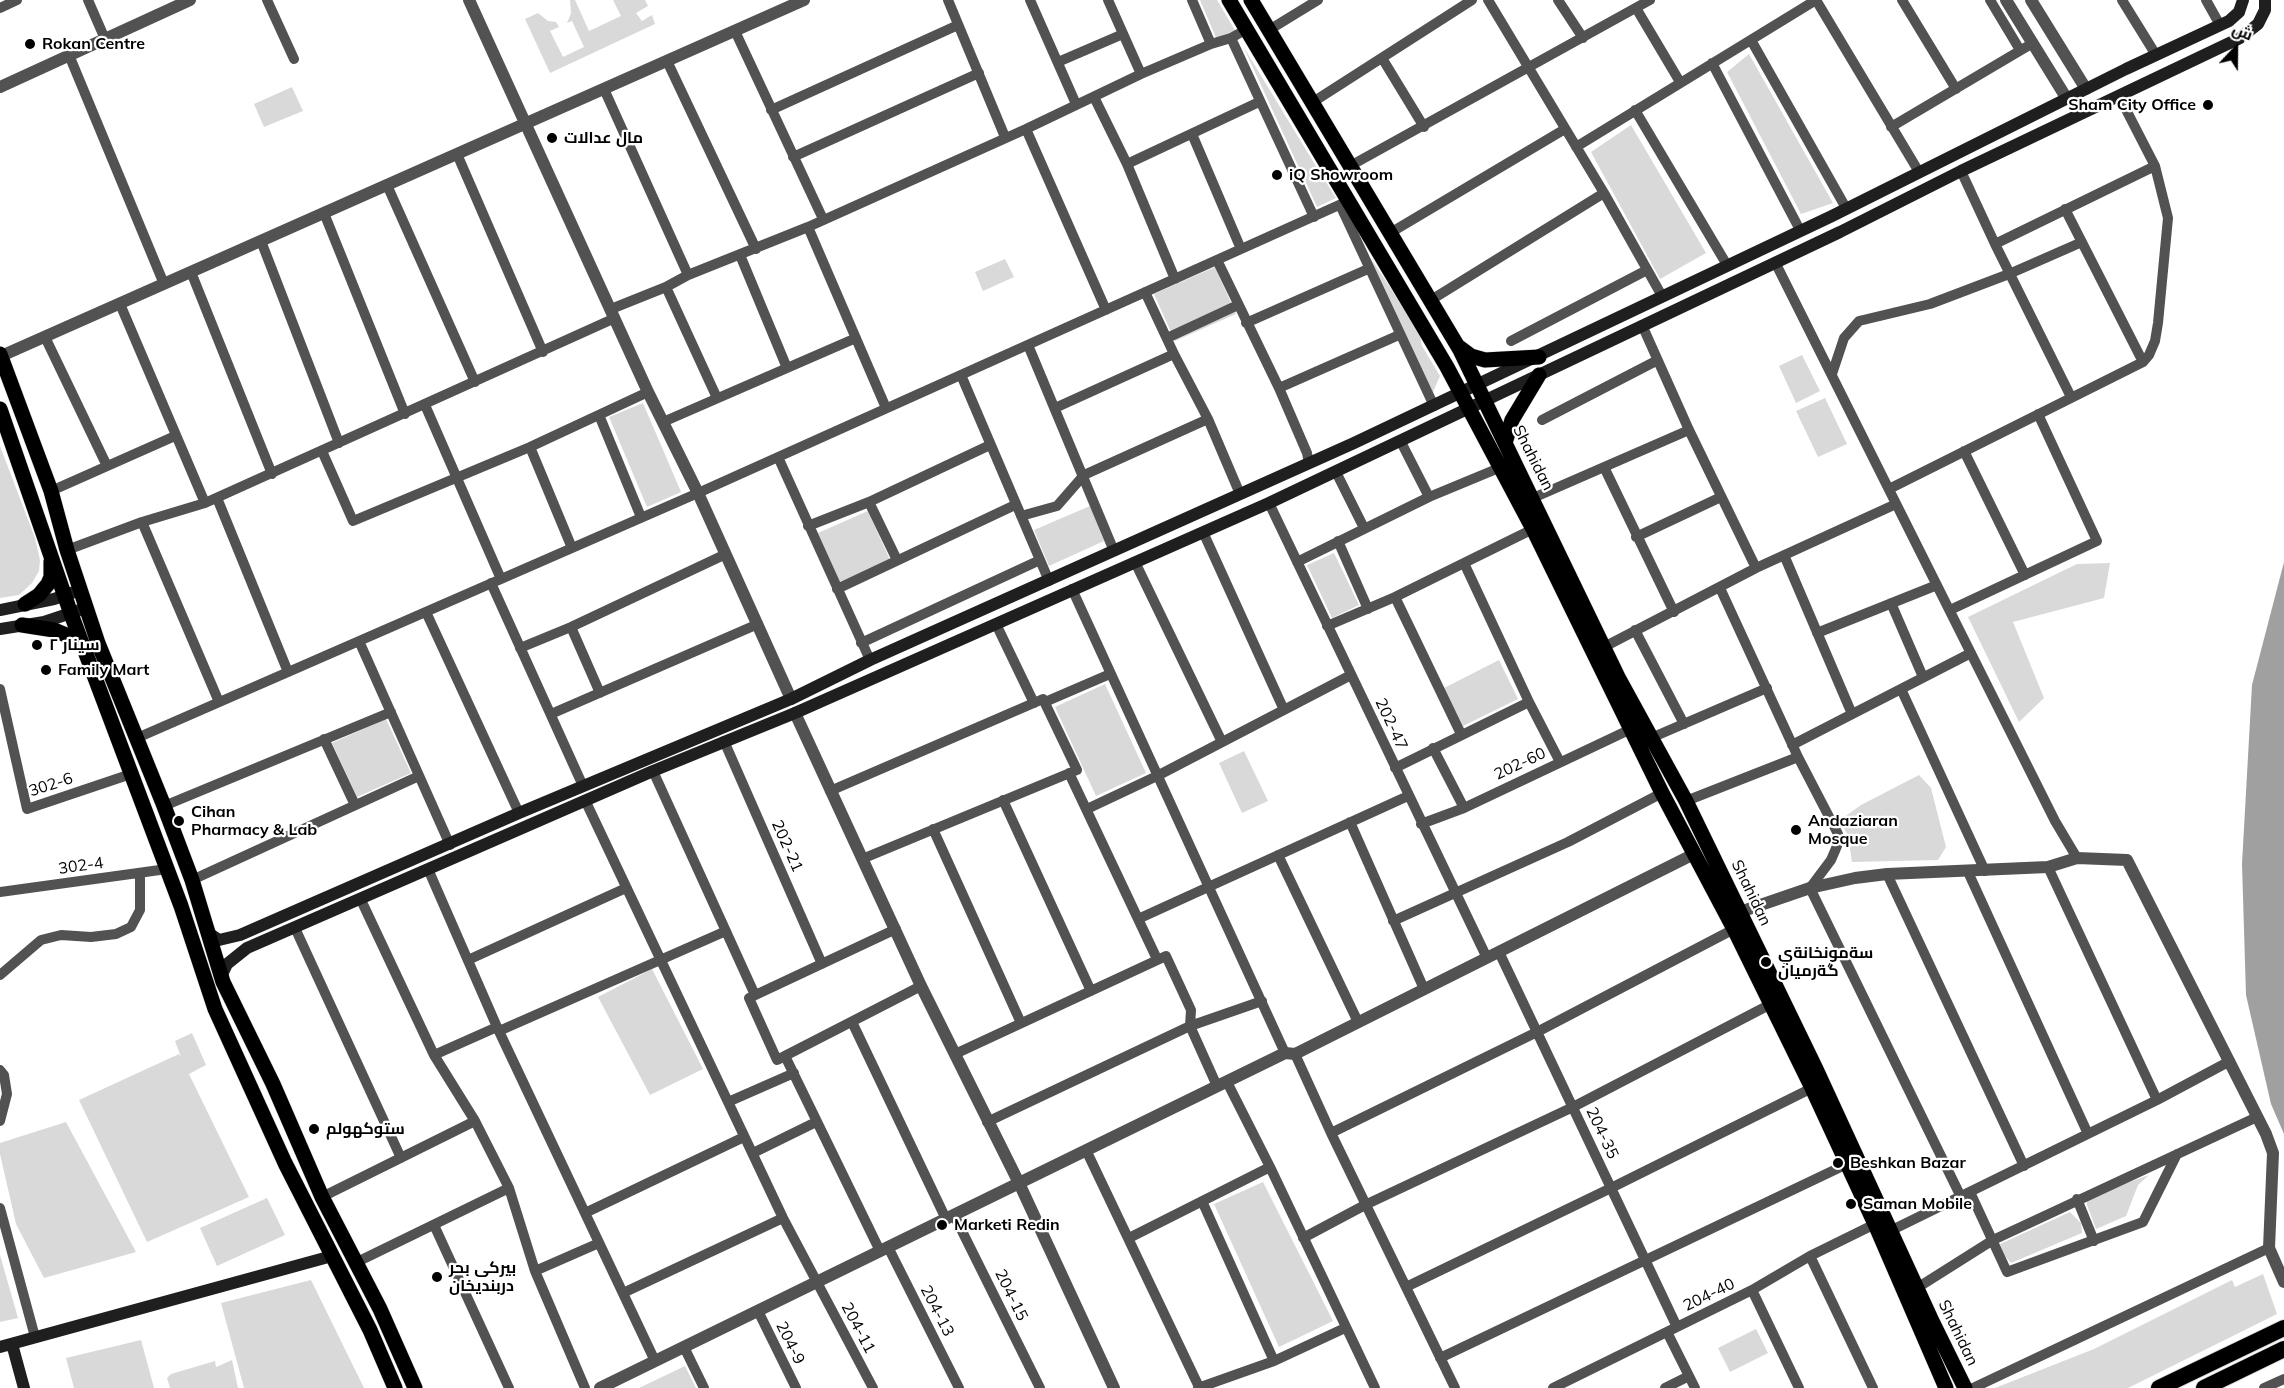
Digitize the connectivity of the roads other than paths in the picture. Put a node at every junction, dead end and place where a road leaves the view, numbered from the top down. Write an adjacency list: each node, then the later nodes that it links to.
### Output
1 (17, 0): 28 (street)
2 (88, 0): 38 (street)
3 (190, 0): 27 (street)
4 (267, 0): 46 (street)
5 (469, 0): 68 (street)
6 (804, 0): 34 (street)
7 (948, 0): 30 (street)
8 (1030, 0): 48 (street)
9 (1108, 0): 35 (street)
10 (1192, 0): 41 (street)
11 (1230, 0): 32 (main road)
12 (1251, 0): 33 (main road, Shahidan)
13 (1318, 0): 33 (street)
14 (1472, 0): 45 (street)
15 (1488, 0): 50 (street)
16 (1558, 0): 37 (street)
17 (1650, 0): 29 (street)
18 (1816, 0): 39 (street); 70 (street)
19 (1902, 0): 58 (street)
20 (1990, 0): 42 (street)
21 (2006, 0): 40 (street)
22 (2122, 0): 44 (street)
23 (2206, 0): 31 (street)
24 (2243, 0): 31 (main road)
25 (2265, 0): 56 (main road)
26 (2034, 1): 59 (street)
27 (170, 4): 38 (street)
28 (0, 8)
29 (1636, 8): 37 (street); 54 (street)
30 (958, 24): 52 (street); 66 (street)
31 (2220, 25): 44 (main road)
32 (1247, 29): 36 (street); 85 (main road)
33 (1269, 30): 64 (main road, Shahidan)
34 (735, 31): 47 (street); 66 (street)
35 (1123, 34): 48 (street); 53 (street)
36 (1231, 38): 41 (street); 63 (street)
37 (1583, 38): 50 (street)
38 (105, 39): 43 (street)
39 (1750, 39): 49 (street); 86 (street)
40 (2033, 43): 42 (street); 62 (street)
41 (1211, 44): 53 (street)
42 (2020, 50): 58 (street)
43 (69, 55): 55 (street); 111 (street)
44 (2156, 55): 51 (main road)
45 (1382, 58): 64 (street); 69 (street)
46 (294, 59)
47 (668, 61): 57 (street); 99 (street)
48 (1058, 62): 65 (street)
49 (1712, 63): 54 (street); 93 (street)
50 (1529, 68): 69 (street); 72 (street)
51 (2126, 69): 56 (main road); 59 (main road)
52 (978, 73): 74 (street); 77 (street)
53 (1141, 74): 61 (street)
54 (1680, 82): 67 (street)
55 (0, 87)
56 (2135, 88): 60 (main road)
57 (604, 89): 68 (street); 109 (street)
58 (1956, 89): 70 (street)
59 (2086, 89): 62 (main road)
60 (2119, 96): 80 (street); 81 (main road)
61 (1094, 97): 65 (street); 78 (street)
62 (2067, 99): 82 (main road)
63 (1259, 102): 73 (street); 90 (street)
64 (1313, 102): 79 (main road, Shahidan)
65 (1076, 104): 71 (street)
66 (771, 110): 77 (street)
67 (1635, 110): 75 (street); 104 (street)
68 (525, 124): 76 (street); 119 (street)
69 (1424, 127): 79 (street)
70 (1892, 127): 82 (street)
71 (1026, 129): 74 (street); 118 (street)
72 (1565, 129): 75 (street); 95 (street)
73 (1192, 134): 78 (street); 100 (street)
74 (1005, 137): 91 (street)
75 (1576, 147): 84 (street)
76 (457, 154): 83 (street); 129 (street)
77 (793, 157): 91 (street)
78 (1127, 164): 110 (street)
79 (1350, 166): 95 (main road, Shahidan)
80 (2155, 166): 87 (street); 134 (street)
81 (1961, 171): 94 (main road); 98 (street)
82 (1919, 172): 86 (main road)
83 (387, 185): 88 (street); 139 (street)
84 (1604, 193): 106 (street); 115 (street)
85 (1344, 203): 90 (street); 105 (street); 143 (main road)
86 (1846, 208): 89 (main road)
87 (2065, 209): 97 (street); 98 (street)
88 (324, 213): 96 (street); 153 (street)
89 (1832, 216): 93 (main road); 94 (main road)
90 (1314, 217): 100 (street)
91 (824, 219): 92 (street)
92 (808, 227): 99 (street); 124 (street)
93 (1800, 230): 104 (main road)
94 (1840, 232): 103 (main road)
95 (1390, 233): 115 (main road, Shahidan)
96 (261, 241): 107 (street); 163 (street)
97 (2082, 242): 108 (street); 134 (street)
98 (1995, 244): 108 (street)
99 (756, 249): 101 (street)
100 (1241, 249): 102 (street)
101 (740, 255): 109 (street); 135 (street)
102 (1217, 260): 110 (street); 117 (street)
103 (1775, 262): 121 (main road); 136 (street)
104 (1727, 265): 114 (main road)
105 (1368, 269): 120 (street); 122 (street)
106 (1647, 270): 114 (street); 126 (street)
107 (191, 272): 111 (street); 175 (street)
108 (2009, 274): 136 (street); 144 (street)
109 (688, 275): 112 (street)
110 (1175, 279): 113 (street)
111 (164, 284): 116 (street)
112 (666, 287): 119 (street); 145 (street)
113 (1145, 292): 118 (street); 125 (street)
114 (1662, 296): 132 (main road)
115 (1431, 300): 128 (main road, Shahidan)
116 (120, 304): 123 (street); 161 (street)
117 (1238, 305): 120 (street); 125 (street)
118 (1106, 310): 127 (street)
119 (613, 314): 129 (street); 142 (street)
120 (1246, 323): 141 (street)
121 (1641, 325): 133 (street); 138 (main road)
122 (1399, 335): 141 (street); 149 (street)
123 (45, 337): 131 (street); 171 (street)
124 (856, 338): 135 (street); 151 (street)
125 (1167, 338): 130 (street)
126 (1511, 341)
127 (1028, 345): 137 (street); 152 (street)
128 (1458, 347): 132 (main road); 140 (main road, Shahidan)
129 (543, 352): 139 (street)
130 (1174, 354): 152 (street); 157 (street)
131 (0, 355): 146 (main road)
132 (1539, 357): 140 (main road)
133 (1656, 361): 158 (street); 160 (street)
134 (2143, 362): 144 (street)
135 (788, 368): 145 (street)
136 (1832, 374): 178 (street)
137 (961, 375): 151 (street); 165 (street)
138 (1539, 375): 147 (main road); 164 (main road)
139 (475, 382): 148 (street)
140 (1476, 386): 143 (main road); 147 (main road, Shahidan)
141 (1279, 388): 170 (street)
142 (648, 392): 155 (street); 159 (street)
143 (1461, 394): 149 (main road); 156 (main road)
144 (2071, 397): 154 (street)
145 (717, 398): 159 (street)
146 (18, 400): 150 (main road); 179 (main road)
147 (1484, 402): 156 (main road); 164 (main road, Shahidan)
148 (425, 405): 153 (street); 177 (street)
149 (1434, 406): 170 (main road)
150 (0, 408): 201 (main road)
151 (886, 408): 169 (street)
152 (1055, 408): 176 (street)
153 (405, 414): 163 (street)
154 (2038, 414): 168 (street); 212 (street)
155 (599, 415): 166 (street); 192 (street)
156 (1474, 416): 162 (main road); 173 (main road)
157 (1208, 419): 176 (street); 181 (street)
158 (1542, 420)
159 (663, 422): 180 (street)
160 (1689, 430): 172 (street); 183 (street)
161 (175, 436): 171 (street); 187 (street)
162 (1401, 442): 174 (main road); 182 (street)
163 (339, 443): 167 (street)
164 (1505, 443): 185 (main road, Shahidan)
165 (990, 445): 186 (street); 190 (street)
166 (530, 447): 177 (street); 200 (street)
167 (322, 451): 175 (street); 177 (street)
168 (1964, 451): 178 (street); 212 (street)
169 (778, 457): 180 (street); 194 (street)
170 (1309, 463): 181 (main road)
171 (107, 466): 179 (street)
172 (1604, 467): 185 (street); 198 (street)
173 (1499, 468): 182 (street); 196 (main road)
174 (1336, 472): 188 (main road); 195 (street)
175 (272, 474): 184 (street)
176 (1084, 475): 191 (street); 203 (street)
177 (458, 476): 213 (street)
178 (1889, 489): 189 (street)
179 (51, 491): 202 (main road)
180 (698, 493): 192 (street); 204 (street)
181 (1240, 494): 203 (main road)
182 (1429, 497): 195 (street)
183 (1721, 497): 198 (street); 211 (street)
184 (216, 498): 187 (street); 248 (street)
185 (1533, 498): 243 (main road, Shahidan)
186 (869, 502): 194 (street); 206 (street)
187 (205, 503): 193 (street)
188 (1269, 503): 197 (main road); 209 (street, 202-47)
189 (1896, 504): 205 (street); 215 (street)
190 (1015, 505): 191 (street); 206 (street)
191 (1021, 516): 207 (street)
192 (641, 517): 200 (street)
193 (142, 522): 202 (street); 258 (street)
194 (808, 526): 217 (street)
195 (1364, 528): 199 (street)
196 (1533, 528): 210 (street); 252 (main road)
197 (1203, 532): 208 (main road); 261 (street)
198 (1636, 537): 230 (street)
199 (1338, 541): 209 (street); 226 (street)
200 (572, 548): 213 (street)
201 (50, 549): 220 (main road); 224 (main road)
202 (67, 550): 219 (main road)
203 (1114, 551): 214 (main road)
204 (726, 554): 233 (street); 236 (street)
205 (1784, 555): 211 (street); 240 (street)
206 (897, 560): 217 (street)
207 (1040, 560): 214 (street); 242 (street)
208 (1135, 562): 218 (main road); 273 (street)
209 (1297, 562): 237 (street, 202-47)
210 (1464, 563): 221 (street); 259 (street)
211 (1756, 568): 216 (street)
212 (2025, 575): 228 (street)
213 (496, 581): 229 (street); 244 (street)
214 (1049, 581): 222 (main road)
215 (1937, 585): 223 (street); 228 (street)
216 (1720, 588): 230 (street); 253 (street)
217 (837, 589): 242 (street)
218 (1072, 589): 232 (main road); 249 (street)
219 (80, 590): 220 (main road); 225 (main road)
220 (65, 595): 224 (main road); 231 (main road)
221 (1395, 597): 226 (street); 268 (street)
222 (1008, 599): 232 (main road); 247 (main road)
223 (1891, 603): 240 (street); 251 (street)
224 (25, 604): 227 (main road)
225 (86, 608): 231 (main road); 269 (main road)
226 (1368, 609): 237 (street)
227 (0, 610)
228 (1950, 610): 246 (street)
229 (426, 612): 241 (street); 295 (street)
230 (1674, 612): 239 (street)
231 (71, 614): 235 (main road); 245 (main road)
232 (1016, 614): 234 (main road)
233 (758, 624): 256 (street); 257 (street)
234 (996, 624): 260 (street); 263 (main road)
235 (22, 625): 238 (main road); 245 (main road)
236 (571, 627): 244 (street); 256 (street)
237 (1328, 627): 250 (street, 202-47)
238 (0, 629)
239 (1635, 630): 243 (street); 266 (street)
240 (1817, 633): 265 (street)
241 (359, 641): 248 (street); 262 (street)
242 (861, 643): 247 (street)
243 (1604, 647): 252 (main road, Shahidan)
244 (520, 648): 264 (street)
245 (84, 649): 281 (main road)
246 (1971, 653): 251 (street); 302 (street)
247 (870, 660): 257 (main road)
248 (288, 672): 258 (street)
249 (1110, 674): 260 (street); 283 (street)
250 (1351, 675): 261 (street); 278 (street, 202-47)
251 (1923, 677): 255 (street)
252 (1613, 680): 267 (main road); 270 (main road, Shahidan)
253 (1767, 688): 266 (street); 274 (street)
254 (0, 689): 281 (street, 302-6)
255 (1901, 689): 265 (street); 307 (street)
256 (600, 693): 264 (street)
257 (791, 699): 284 (main road)
258 (219, 702): 269 (street)
259 (1529, 702): 268 (street); 277 (street)
260 (1040, 703): 280 (street); 285 (street)
261 (1284, 710): 273 (street)
262 (391, 712): 271 (street); 282 (street)
263 (795, 713): 272 (main road); 285 (street)
264 (551, 714): 284 (street)
265 (1852, 714): 274 (street)
266 (1683, 724): 270 (street)
267 (1631, 729): 277 (street, 202-60); 286 (main road)
268 (1461, 734): 275 (street)
269 (137, 738): 292 (main road)
270 (1651, 738): 290 (main road, Shahidan)
271 (324, 740): 291 (street); 292 (street)
272 (724, 741): 279 (main road); 333 (street, 202-21)
273 (1222, 742): 283 (street)
274 (1792, 745): 276 (street)
275 (1433, 748): 278 (street); 293 (street)
276 (1798, 757): 290 (street); 314 (street)
277 (1560, 762): 293 (street, 202-60)
278 (1395, 768): 287 (street, 202-47)
279 (653, 771): 288 (main road); 324 (street)
280 (1069, 773): 289 (street); 294 (street)
281 (131, 774): 305 (main road)
282 (419, 776): 291 (street); 299 (street)
283 (1157, 776): 294 (street); 312 (street)
284 (583, 786): 295 (main road)
285 (830, 791): 303 (street)
286 (1662, 793): 300 (main road); 316 (street)
287 (1408, 795): 296 (street); 297 (street, 202-47)
288 (585, 800): 306 (main road); 313 (street, 204-11)
289 (1003, 800): 298 (street); 338 (street)
290 (1686, 801): 318 (main road, Shahidan)
291 (355, 805): 311 (street)
292 (164, 806): 311 (main road)
293 (1464, 807): 297 (street, 202-60)
294 (1087, 810): 319 (street)
295 (519, 813): 299 (main road)
296 (1350, 822): 301 (street); 320 (street)
297 (1421, 824): 316 (street, 202-47)
298 (933, 829): 303 (street); 344 (street)
299 (450, 845): 326 (main road)
300 (1694, 854): 323 (main road); 328 (street)
301 (1278, 855): 312 (street); 343 (street)
302 (2077, 858): 304 (street); 352 (street)
303 (862, 859): 322 (street)
304 (2048, 867): 307 (street); 357 (street)
305 (167, 869): 309 (street, 302-4); 398 (main road)
306 (428, 869): 317 (main road); 332 (street)
307 (1985, 871): 308 (street)
308 (1968, 872): 310 (street); 366 (street)
309 (140, 873): 315 (street, 302-4); 334 (street)
310 (1887, 874): 314 (street); 373 (street)
311 (192, 880): 325 (main road)
312 (1208, 887): 319 (street); 340 (street)
313 (626, 888): 330 (street, 204-11); 332 (street)
314 (1810, 888): 318 (street); 378 (street)
315 (0, 892)
316 (1454, 892): 320 (street); 329 (street, 202-47)
317 (361, 900): 321 (main road); 350 (street)
318 (1740, 912): 389 (main road, Shahidan)
319 (1138, 919): 331 (street)
320 (1393, 921): 337 (street)
321 (295, 928): 327 (main road); 371 (street)
322 (896, 929): 333 (street); 336 (street)
323 (1734, 929): 341 (main road); 347 (street)
324 (726, 931): 330 (street); 339 (street)
325 (210, 934): 326 (main road); 335 (main road)
326 (240, 935): 327 (main road)
327 (247, 948): 335 (main road)
328 (1499, 952): 329 (street); 347 (street, 204-35)
329 (1487, 958): 337 (street)
330 (660, 959): 346 (street); 358 (street, 204-11)
331 (1157, 959): 338 (street); 345 (street)
332 (468, 960): 346 (street)
333 (822, 964): 339 (street)
334 (2, 971)
335 (221, 977): 379 (main road)
336 (921, 986): 342 (street); 349 (street)
337 (1424, 989): 343 (street)
338 (1091, 991): 344 (street)
339 (755, 995): 351 (street, 204-13)
340 (1262, 1000): 345 (street); 348 (street)
341 (1771, 1004): 356 (main road); 359 (street)
342 (852, 1022): 351 (street); 385 (street, 204-15)
343 (1358, 1022): 348 (street)
344 (1021, 1023): 349 (street)
345 (1190, 1026): 355 (street); 364 (street)
346 (498, 1029): 350 (street); 384 (street)
347 (1537, 1032): 359 (street, 204-35); 365 (street)
348 (1290, 1053): 355 (street); 365 (street)
349 (955, 1054): 364 (street)
350 (434, 1055): 362 (street)
351 (785, 1056): 354 (street, 204-13)
352 (2230, 1061): 357 (street); 360 (street)
353 (0, 1070): 361 (street)
354 (794, 1073): 358 (street); 363 (street, 204-13)
355 (1222, 1084): 368 (street); 374 (street)
356 (1812, 1088): 372 (main road); 377 (street)
357 (2157, 1100): 366 (street)
358 (728, 1102): 367 (street, 204-11)
359 (1573, 1107): 377 (street, 204-35); 382 (street)
360 (2257, 1117): 370 (street); 395 (street)
361 (0, 1121)
362 (475, 1122): 371 (street); 376 (street)
363 (816, 1122): 369 (street); 396 (street, 204-13)
364 (987, 1122): 375 (street)
365 (1330, 1133): 382 (street)
366 (2088, 1134): 373 (street)
367 (744, 1137): 369 (street, 204-11); 384 (street)
368 (1086, 1150): 375 (street); 390 (street)
369 (753, 1153): 386 (street, 204-11)
370 (2177, 1154): 380 (street); 393 (street)
371 (401, 1158): 379 (street)
372 (1847, 1164): 387 (main road); 399 (street)
373 (2024, 1166): 378 (street)
374 (1270, 1167): 381 (street); 391 (street)
375 (1019, 1183): 385 (street); 435 (street)
376 (509, 1188): 388 (street); 401 (street)
377 (1611, 1188): 399 (street, 204-35); 404 (street)
378 (1966, 1194): 389 (street); 392 (street)
379 (322, 1197): 400 (main road)
380 (2078, 1199): 392 (street); 393 (street)
381 (1202, 1201): 390 (street); 419 (street)
382 (1365, 1205): 391 (street); 404 (street)
383 (0, 1208): 413 (street)
384 (585, 1213): 394 (street)
385 (950, 1217): 396 (street); 434 (street, 204-15)
386 (783, 1218): 402 (street, 204-11); 407 (street)
387 (1875, 1224): 397 (street, 204-40); 409 (main road)
388 (434, 1225): 400 (street); 427 (street)
389 (1890, 1231): 405 (main road, Shahidan)
390 (1129, 1238): 436 (street)
391 (1303, 1238): 410 (street)
392 (1993, 1240): 393 (street); 405 (street)
393 (2094, 1241)
394 (599, 1243): 401 (street); 407 (street)
395 (2269, 1248): 403 (street); 446 (street)
396 (884, 1249): 402 (street); 433 (street, 204-13)
397 (1810, 1256): 406 (street, 204-40); 443 (street)
398 (332, 1257): 413 (main road); 425 (main road)
399 (1646, 1261): 412 (street, 204-35); 417 (street)
400 (355, 1263): 426 (main road)
401 (535, 1271): 428 (street)
402 (817, 1282): 408 (street); 432 (street, 204-11)
403 (2284, 1283)
404 (1406, 1287): 417 (street)
405 (1917, 1288): 409 (main road, Shahidan)
406 (1752, 1290): 412 (street, 204-40); 442 (street)
407 (623, 1293): 418 (street)
408 (758, 1311): 415 (street); 431 (street, 204-9)
409 (1925, 1322): 444 (main road); 445 (main road, Shahidan)
410 (1345, 1328): 419 (street); 437 (street)
411 (2284, 1328): 420 (highway)
412 (1672, 1329): 421 (street, 204-35); 439 (street, 204-40)
413 (35, 1337): 414 (main road)
414 (6, 1345): 424 (main road)
415 (684, 1347): 418 (street); 430 (street)
416 (2284, 1349): 422 (highway)
417 (1440, 1358): 438 (street)
418 (655, 1361): 429 (street)
419 (1274, 1361): 436 (street)
420 (2215, 1361): 422 (highway); 447 (highway)
421 (1689, 1376): 440 (street); 441 (street, 204-35)
422 (2223, 1379): 448 (highway)
423 (2284, 1379): 449 (street)
424 (24, 1388)
425 (395, 1388)
426 (415, 1388)
427 (509, 1388)
428 (585, 1388)
429 (600, 1388)
430 (704, 1388)
431 (796, 1388)
432 (873, 1388)
433 (959, 1388)
434 (1040, 1388)
435 (1114, 1388)
436 (1199, 1388)
437 (1375, 1388)
438 (1455, 1388)
439 (1552, 1388)
440 (1665, 1388)
441 (1695, 1388)
442 (1799, 1388)
443 (1873, 1388)
444 (1946, 1388)
445 (1965, 1388)
446 (1973, 1388)
447 (2159, 1388)
448 (2205, 1388)
449 (2264, 1388)

